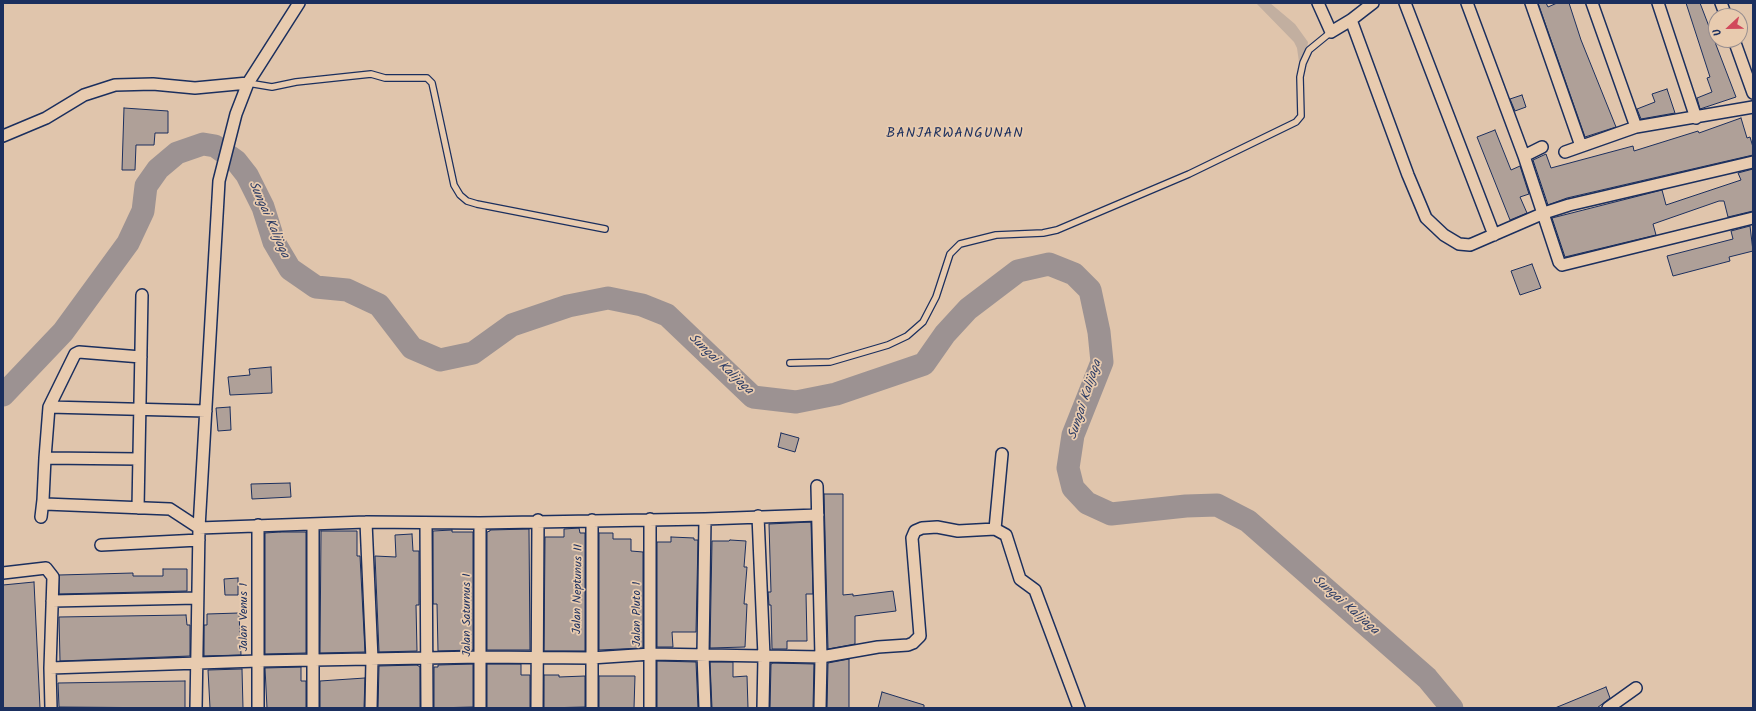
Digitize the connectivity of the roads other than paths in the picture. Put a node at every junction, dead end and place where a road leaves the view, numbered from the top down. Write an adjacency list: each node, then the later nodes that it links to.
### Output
1 (299, 3): 12 (street)
2 (1318, 3): 10 (street)
3 (1373, 3): 9 (street)
4 (1405, 3): 26 (street)
5 (1468, 3): 21 (street)
6 (1530, 3): 18 (street)
7 (1592, 3): 16 (street)
8 (1658, 3): 15 (street)
9 (1351, 20): 10 (street); 26 (street)
10 (1331, 32): 29 (lane)
11 (1737, 48): 13 (street)
12 (248, 83): 17 (street); 25 (lane); 32 (street)
13 (1753, 93)
14 (1753, 107): 15 (street)
15 (1696, 118): 16 (street)
16 (1636, 127): 18 (street)
17 (3, 136)
18 (1581, 146): 20 (street)
19 (1542, 147): 21 (street)
20 (1565, 152)
21 (1524, 156): 23 (street)
22 (1753, 162): 23 (street)
23 (1544, 213): 24 (street); 26 (street)
24 (1753, 218)
25 (604, 228)
26 (1494, 235)
27 (142, 295): 28 (street)
28 (141, 357): 30 (street); 31 (street)
29 (790, 363)
30 (49, 407): 31 (street); 34 (street)
31 (140, 410): 32 (street); 35 (street)
32 (206, 412): 51 (street)
33 (1002, 454): 52 (street)
34 (45, 458): 35 (street); 37 (street)
35 (139, 459): 38 (street)
36 (818, 486): 39 (street)
37 (43, 500): 38 (street); 41 (street)
38 (138, 508): 51 (street)
39 (818, 515): 40 (street); 62 (street)
40 (758, 516): 43 (street); 60 (street)
41 (41, 517)
42 (650, 519): 43 (street); 45 (street); 58 (street, Jalan Pluto 1)
43 (705, 519): 59 (street)
44 (538, 520): 45 (street); 48 (street); 64 (street)
45 (592, 520): 65 (street, Jalan Neptunus II)
46 (366, 522): 47 (street); 49 (street); 66 (street)
47 (426, 522): 48 (street); 63 (street)
48 (480, 523): 61 (street, Jalan Saturnus I)
49 (313, 524): 50 (street); 67 (street)
50 (258, 525): 51 (street); 68 (street, Jalan Venus 1)
51 (200, 528): 53 (street)
52 (995, 529): 62 (street); 85 (street)
53 (199, 540): 54 (street); 56 (street)
54 (101, 545)
55 (3, 573): 57 (street)
56 (197, 598): 57 (street); 69 (street)
57 (52, 601): 70 (street)
58 (651, 654): 59 (street); 65 (street); 81 (street, Jalan Pluto 1)
59 (703, 654): 60 (street); 82 (street)
60 (764, 656): 62 (street); 83 (street)
61 (481, 657): 63 (street); 64 (street); 78 (street, Jalan Saturnus I)
62 (821, 657): 84 (street)
63 (427, 658): 66 (street); 77 (street)
64 (537, 658): 65 (street); 79 (street)
65 (591, 658): 80 (street, Jalan Neptunus II)
66 (372, 659): 67 (street); 76 (street)
67 (313, 660): 68 (street); 75 (street)
68 (258, 661): 69 (street); 74 (street, Jalan Venus 1)
69 (196, 664): 70 (street); 73 (street)
70 (50, 668): 72 (street)
71 (1636, 688): 86 (street)
72 (51, 708)
73 (196, 708)
74 (258, 708)
75 (313, 708)
76 (371, 708)
77 (427, 708)
78 (480, 708)
79 (537, 708)
80 (592, 708)
81 (650, 708)
82 (705, 708)
83 (763, 708)
84 (820, 708)
85 (1079, 708)
86 (1608, 708)

